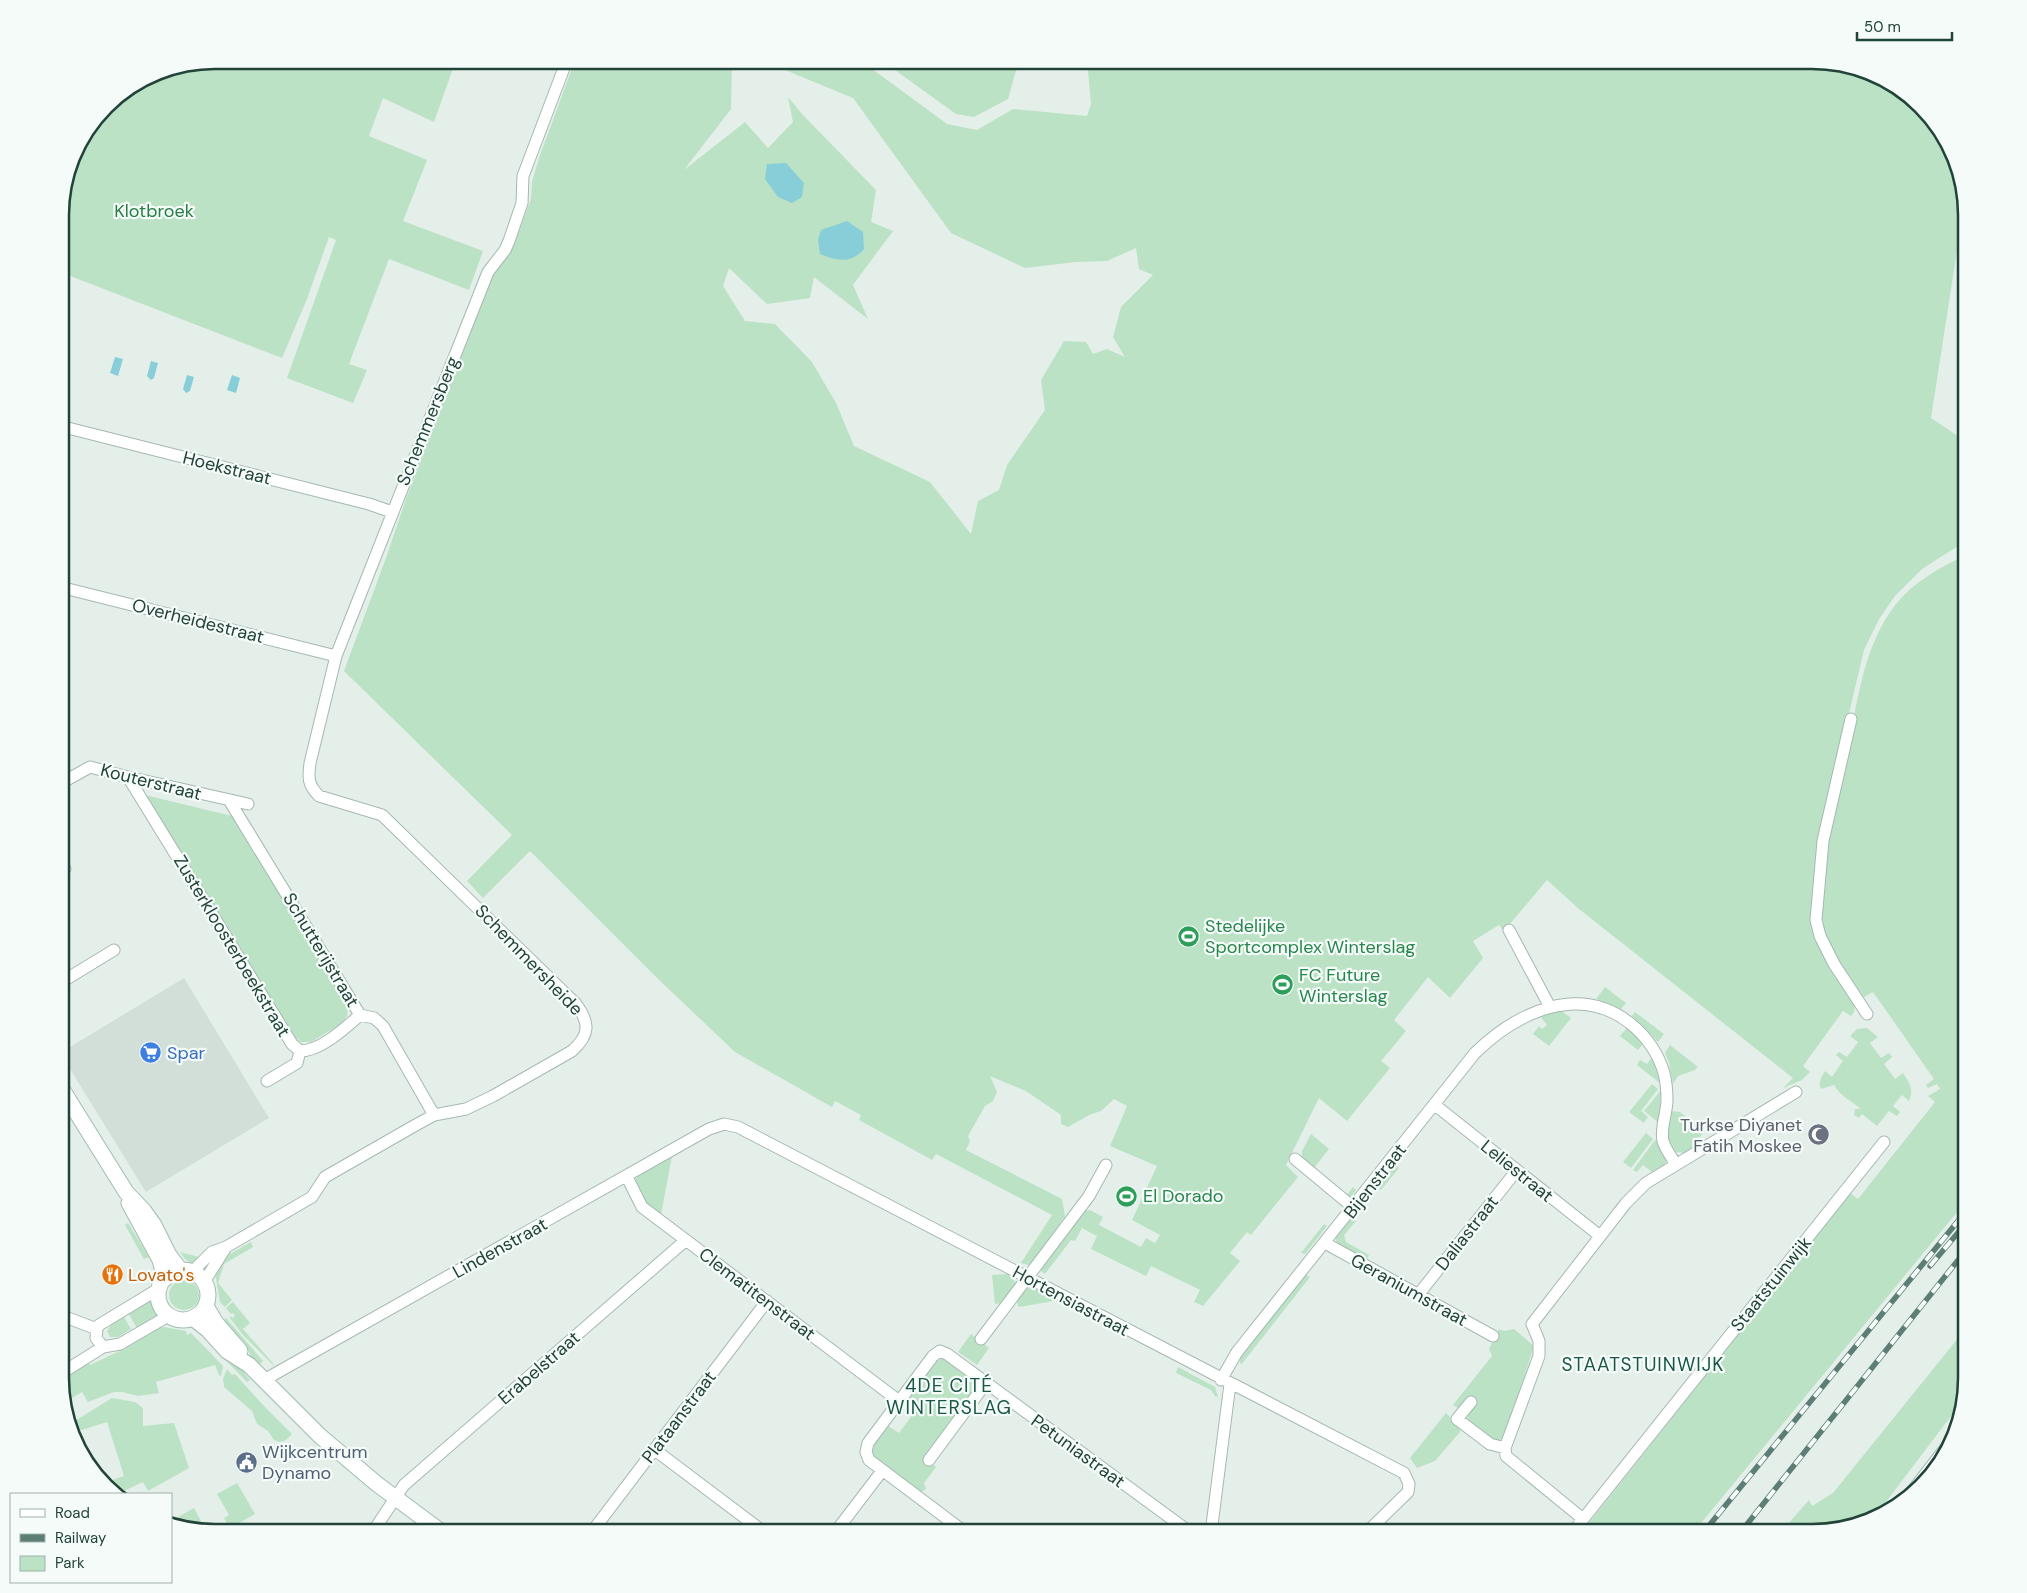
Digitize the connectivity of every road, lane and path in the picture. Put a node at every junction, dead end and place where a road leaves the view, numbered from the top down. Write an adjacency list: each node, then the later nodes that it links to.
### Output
1 (564, 69): 3 (street, Schemmersberg)
2 (69, 428): 3 (street, Hoekstraat)
3 (392, 512): 5 (street, Schemmersberg)
4 (69, 589): 5 (street, Overheidestraat)
5 (336, 656): 9 (street, Schemmersberg)
6 (1851, 719): 16 (street)
7 (128, 777): 8 (street, Kouterstraat); 10 (street, Kouterstraat); 18 (street, Zusterkloosterbeekstraat)
8 (69, 779)
9 (312, 789): 23 (street, Schemmersheide)
10 (229, 800): 11 (street, Kouterstraat); 17 (street, Schutterijstraat)
11 (248, 804)
12 (1509, 930): 15 (street)
13 (114, 950): 14 (street)
14 (69, 978)
15 (1550, 1007): 22 (street, Bijenstraat); 28 (street, Bijenstraat)
16 (1867, 1014)
17 (360, 1015): 18 (street, Zusterkloosterbeekstraat); 23 (street, Schutterijstraat)
18 (300, 1051): 19 (street)
19 (267, 1081)
20 (1796, 1092): 28 (street)
21 (69, 1100): 31 (street)
22 (1434, 1105): 29 (street, Leliestraat); 32 (street, Bijenstraat)
23 (434, 1115): 36 (street, Schemmersheide)
24 (738, 1128): 30 (street, Lindenstraat); 38 (street, Hortensiastraat)
25 (1884, 1142): 63 (street, Staatstuinwijk)
26 (1295, 1159): 32 (street)
27 (1106, 1164): 38 (street, Hortensiastraat)
28 (1676, 1164): 33 (street)
29 (1517, 1170): 33 (street, Leliestraat); 41 (street, Daliastraat)
30 (628, 1177): 34 (street, Clematitenstraat); 53 (street, Lindenstraat)
31 (126, 1192): 37 (street); 40 (street)
32 (1354, 1208): 35 (street, Bijenstraat)
33 (1600, 1236): 58 (street)
34 (686, 1240): 42 (street, Clematitenstraat); 62 (street, Erabelstraat)
35 (1325, 1243): 41 (street, Geraniumstraat); 55 (street, Bijenstraat)
36 (226, 1246): 37 (street, Schemmersheide); 39 (street, Schemmersheide)
37 (187, 1272): 39 (street); 40 (street)
38 (1027, 1278): 49 (street, Hortensiastraat); 55 (street, Hortensiastraat)
39 (204, 1282): 43 (street)
40 (163, 1283): 44 (street); 47 (street)
41 (1418, 1295): 48 (street, Geraniumstraat)
42 (767, 1301): 56 (street, Clematitenstraat); 59 (street, Plataanstraat)
43 (206, 1306): 46 (street); 51 (street)
44 (170, 1316): 46 (street); 50 (street)
45 (69, 1318): 47 (street)
46 (193, 1318): 51 (street)
47 (97, 1329): 50 (street)
48 (1493, 1336)
49 (981, 1339)
50 (103, 1347): 52 (street)
51 (249, 1365): 53 (street)
52 (69, 1368)
53 (264, 1380): 62 (street)
54 (986, 1382): 56 (street, Petuniastraat); 60 (street); 70 (street, Petuniastraat)
55 (1225, 1382): 71 (street, Bijenstraat); 72 (street, Hortensiastraat)
56 (900, 1401): 61 (street)
57 (1471, 1402): 58 (street)
58 (1505, 1448): 63 (street)
59 (655, 1450): 66 (street, Plataanstraat); 67 (street)
60 (929, 1460)
61 (882, 1471): 68 (street); 69 (street)
62 (395, 1498): 64 (street, Erabelstraat); 65 (street)
63 (1583, 1519): 73 (street, Staatstuinwijk)
64 (378, 1524)
65 (430, 1524)
66 (598, 1524)
67 (753, 1524)
68 (842, 1524)
69 (954, 1524)
70 (1179, 1524)
71 (1212, 1524)
72 (1375, 1524)
73 (1579, 1524)

